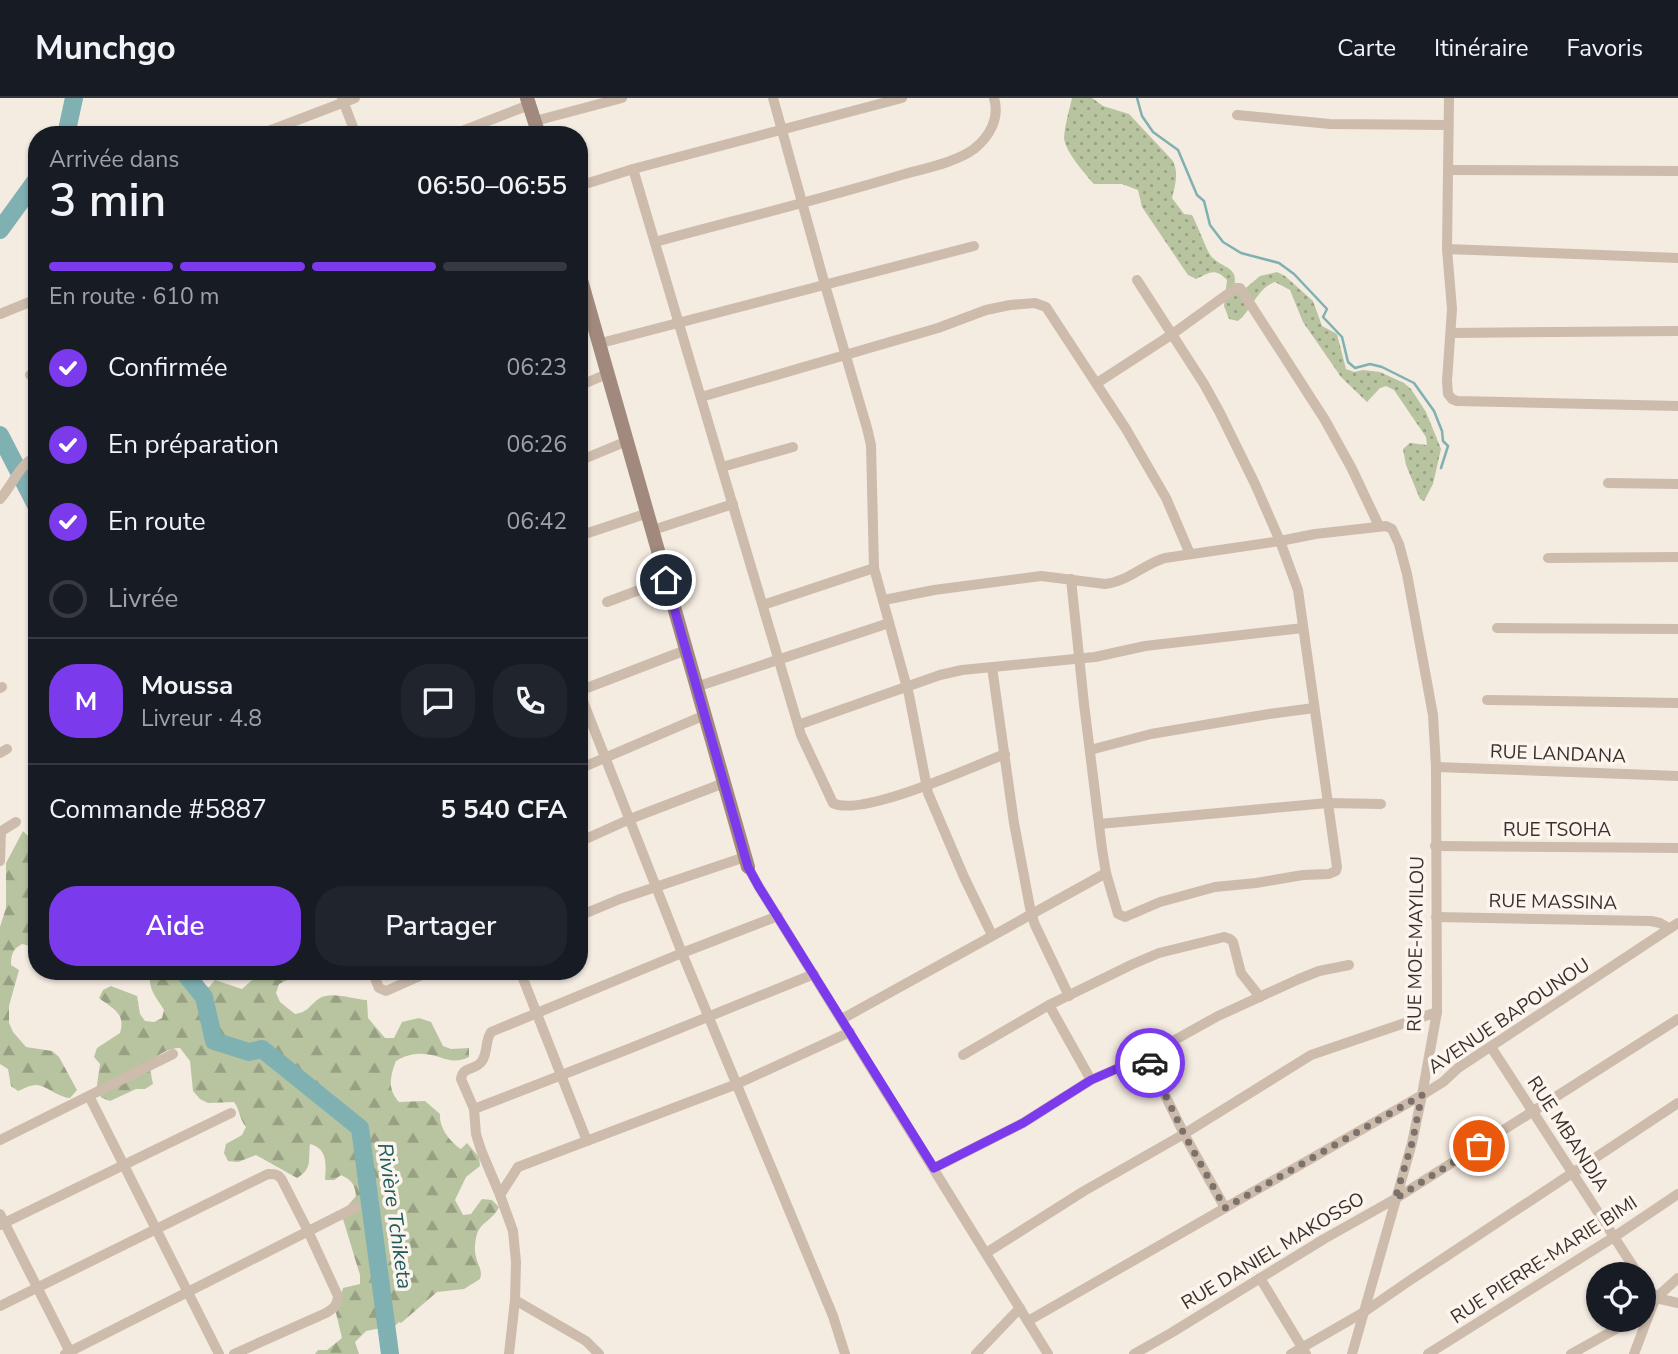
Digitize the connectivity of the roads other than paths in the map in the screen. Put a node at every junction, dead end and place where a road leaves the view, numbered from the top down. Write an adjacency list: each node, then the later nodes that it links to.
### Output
1 (355, 98): 7 (street)
2 (622, 98): 15 (street)
3 (772, 98): 16 (street)
4 (902, 98): 16 (street)
5 (994, 98): 21 (street)
6 (1449, 98): 10 (street)
7 (342, 101): 11 (street); 12 (street)
8 (528, 102): 13 (street); 14 (street)
9 (1237, 115): 10 (street)
10 (1448, 125): 18 (street)
11 (280, 126)
12 (352, 126)
13 (473, 126)
14 (536, 126)
15 (543, 126)
16 (782, 130): 17 (street); 21 (street)
17 (633, 169): 20 (street); 22 (street)
18 (1448, 170): 19 (street); 24 (street)
19 (1678, 171)
20 (588, 184)
21 (802, 203): 22 (street); 27 (street)
22 (655, 242): 31 (street)
23 (974, 246): 27 (street)
24 (1447, 249): 25 (street); 33 (street)
25 (1678, 258)
26 (1137, 280): 34 (street)
27 (825, 285): 31 (street); 36 (street)
28 (28, 303): 29 (street)
29 (0, 314)
30 (588, 318): 35 (street)
31 (679, 323): 35 (street); 40 (street)
32 (1678, 331): 33 (street)
33 (1451, 333): 41 (street)
34 (1171, 335): 39 (street); 52 (street); 55 (street)
35 (600, 344): 37 (street)
36 (846, 354): 39 (street); 40 (street); 59 (street)
37 (609, 373): 38 (street); 42 (street)
38 (588, 382)
39 (1097, 383): 56 (street)
40 (701, 397): 46 (street)
41 (1678, 406)
42 (628, 441): 44 (street); 51 (street)
43 (793, 447): 46 (street)
44 (588, 457)
45 (28, 462): 49 (street)
46 (722, 467): 50 (street)
47 (1608, 483): 48 (street)
48 (1678, 484)
49 (0, 499)
50 (733, 504): 53 (street); 64 (street)
51 (648, 513): 53 (street); 54 (street)
52 (1379, 526): 55 (street); 86 (street, RUE MOE-MAYILOU)
53 (653, 530): 61 (street)
54 (588, 534)
55 (1280, 541): 56 (street); 66 (street)
56 (1190, 554): 60 (street)
57 (1678, 557): 58 (street)
58 (1548, 558)
59 (874, 568): 62 (street); 64 (street)
60 (1071, 579): 62 (street); 70 (street)
61 (666, 580): 63 (street); 69 (street)
62 (884, 600): 65 (street)
63 (607, 603)
64 (763, 605): 71 (street)
65 (889, 623): 71 (street); 73 (street)
66 (1303, 628): 70 (street); 78 (street)
67 (1497, 628): 68 (street)
68 (1678, 629)
69 (686, 650): 74 (street); 75 (street)
70 (1079, 659): 72 (street); 82 (street)
71 (779, 660): 74 (street); 81 (street)
72 (992, 667): 73 (street); 83 (street)
73 (907, 686): 81 (street); 89 (street)
74 (696, 687): 80 (street)
75 (588, 688)
76 (1487, 699): 77 (street)
77 (1678, 703)
78 (1314, 708): 82 (street); 90 (street)
79 (588, 713): 84 (street)
80 (705, 715): 84 (street); 88 (street)
81 (798, 725): 89 (street)
82 (1090, 750): 94 (street)
83 (1005, 754): 89 (street); 104 (street)
84 (606, 758): 85 (street); 92 (street)
85 (588, 765)
86 (1436, 767): 87 (street, RUE LANDANA); 97 (street, RUE MOE-MAYILOU)
87 (1678, 776)
88 (724, 783): 92 (street); 100 (street)
89 (926, 786): 108 (street)
90 (1328, 803): 91 (street); 94 (street); 101 (street)
91 (1381, 804)
92 (630, 819): 96 (street); 102 (street)
93 (16, 822): 95 (street)
94 (1099, 824): 101 (street)
95 (1, 831): 99 (street)
96 (588, 838)
97 (1435, 846): 98 (street, RUE TSOHA); 106 (street, RUE MOE-MAYILOU)
98 (1678, 848)
99 (0, 861)
100 (747, 862): 102 (street); 105 (street)
101 (1106, 873): 104 (street)
102 (656, 888): 103 (street); 109 (street)
103 (588, 912)
104 (1031, 913): 108 (street); 115 (street)
105 (778, 916): 109 (street); 111 (street)
106 (1436, 917): 107 (street, RUE MASSINA); 118 (street, RUE MOE-MAYILOU)
107 (1674, 926): 124 (street, AVENUE BAPOUNOU)
108 (992, 935): 121 (street)
109 (682, 953): 119 (street); 120 (street)
110 (1349, 965): 116 (street)
111 (814, 974): 120 (street); 121 (street)
112 (376, 980): 113 (street)
113 (411, 980)
114 (523, 980): 119 (street)
115 (1069, 996): 116 (street); 117 (street)
116 (1260, 997): 127 (street)
117 (1049, 1005): 126 (street); 129 (street)
118 (1437, 1012): 131 (street, RUE MOE-MAYILOU); 137 (street)
119 (537, 1015): 128 (street); 134 (street)
120 (709, 1017): 128 (street); 130 (street)
121 (842, 1019): 123 (street)
122 (1678, 1019): 136 (street, RUE DANIEL MAKOSSO)
123 (850, 1032): 130 (street); 141 (street)
124 (1491, 1047): 131 (street, AVENUE BAPOUNOU); 136 (street, RUE MBANDJA)
125 (173, 1054): 132 (street)
126 (963, 1055)
127 (1146, 1056): 129 (street); 137 (street)
128 (560, 1074): 134 (street); 139 (street)
129 (1091, 1080): 141 (street)
130 (737, 1084): 139 (street); 174 (street)
131 (1422, 1095): 145 (street, RUE MOE-MAYILOU); 147 (street, AVENUE BAPOUNOU)
132 (89, 1096): 138 (street); 140 (street)
133 (1678, 1103): 142 (street)
134 (474, 1109): 144 (street)
135 (231, 1112): 140 (street)
136 (1533, 1112): 142 (street, RUE MBANDJA); 145 (street, RUE DANIEL MAKOSSO)
137 (1184, 1134): 147 (street); 152 (street)
138 (0, 1140)
139 (587, 1141): 144 (street)
140 (123, 1165): 148 (street); 149 (street)
141 (934, 1168): 152 (street)
142 (1572, 1174): 151 (street, RUE MBANDJA); 164 (street)
143 (1678, 1194): 151 (street, RUE PIERRE-MARIE BIMI)
144 (500, 1195): 158 (street)
145 (1395, 1199): 154 (street, RUE DANIEL MAKOSSO); 164 (street, RUE MOE-MAYILOU)
146 (356, 1207): 150 (street)
147 (1225, 1208): 165 (street, AVENUE BAPOUNOU)
148 (1, 1220): 156 (street)
149 (156, 1230): 150 (street); 156 (street); 157 (street)
150 (308, 1231): 157 (street); 171 (street)
151 (1614, 1237): 153 (street, RUE MBANDJA); 180 (street, RUE PIERRE-MARIE BIMI)
152 (986, 1253): 163 (street)
153 (1630, 1262)
154 (1260, 1278): 168 (street); 177 (street, RUE DANIEL MAKOSSO)
155 (1678, 1278): 159 (street)
156 (38, 1288): 161 (street); 169 (street)
157 (187, 1293): 169 (street); 170 (street)
158 (516, 1300): 172 (street); 173 (street)
159 (1656, 1301)
160 (1678, 1303): 162 (street)
161 (0, 1306)
162 (1656, 1306)
163 (1020, 1308): 165 (street); 175 (street)
164 (1364, 1312): 168 (street); 179 (street, RUE MOE-MAYILOU)
165 (1028, 1321): 176 (street)
166 (1611, 1332): 181 (street)
167 (1641, 1332): 182 (street)
168 (1303, 1350): 178 (street)
169 (69, 1353)
170 (219, 1354)
171 (234, 1354)
172 (509, 1354)
173 (599, 1354)
174 (845, 1354)
175 (976, 1354)
176 (1048, 1354)
177 (1134, 1354)
178 (1290, 1354)
179 (1352, 1354)
180 (1428, 1354)
181 (1572, 1354)
182 (1634, 1354)

